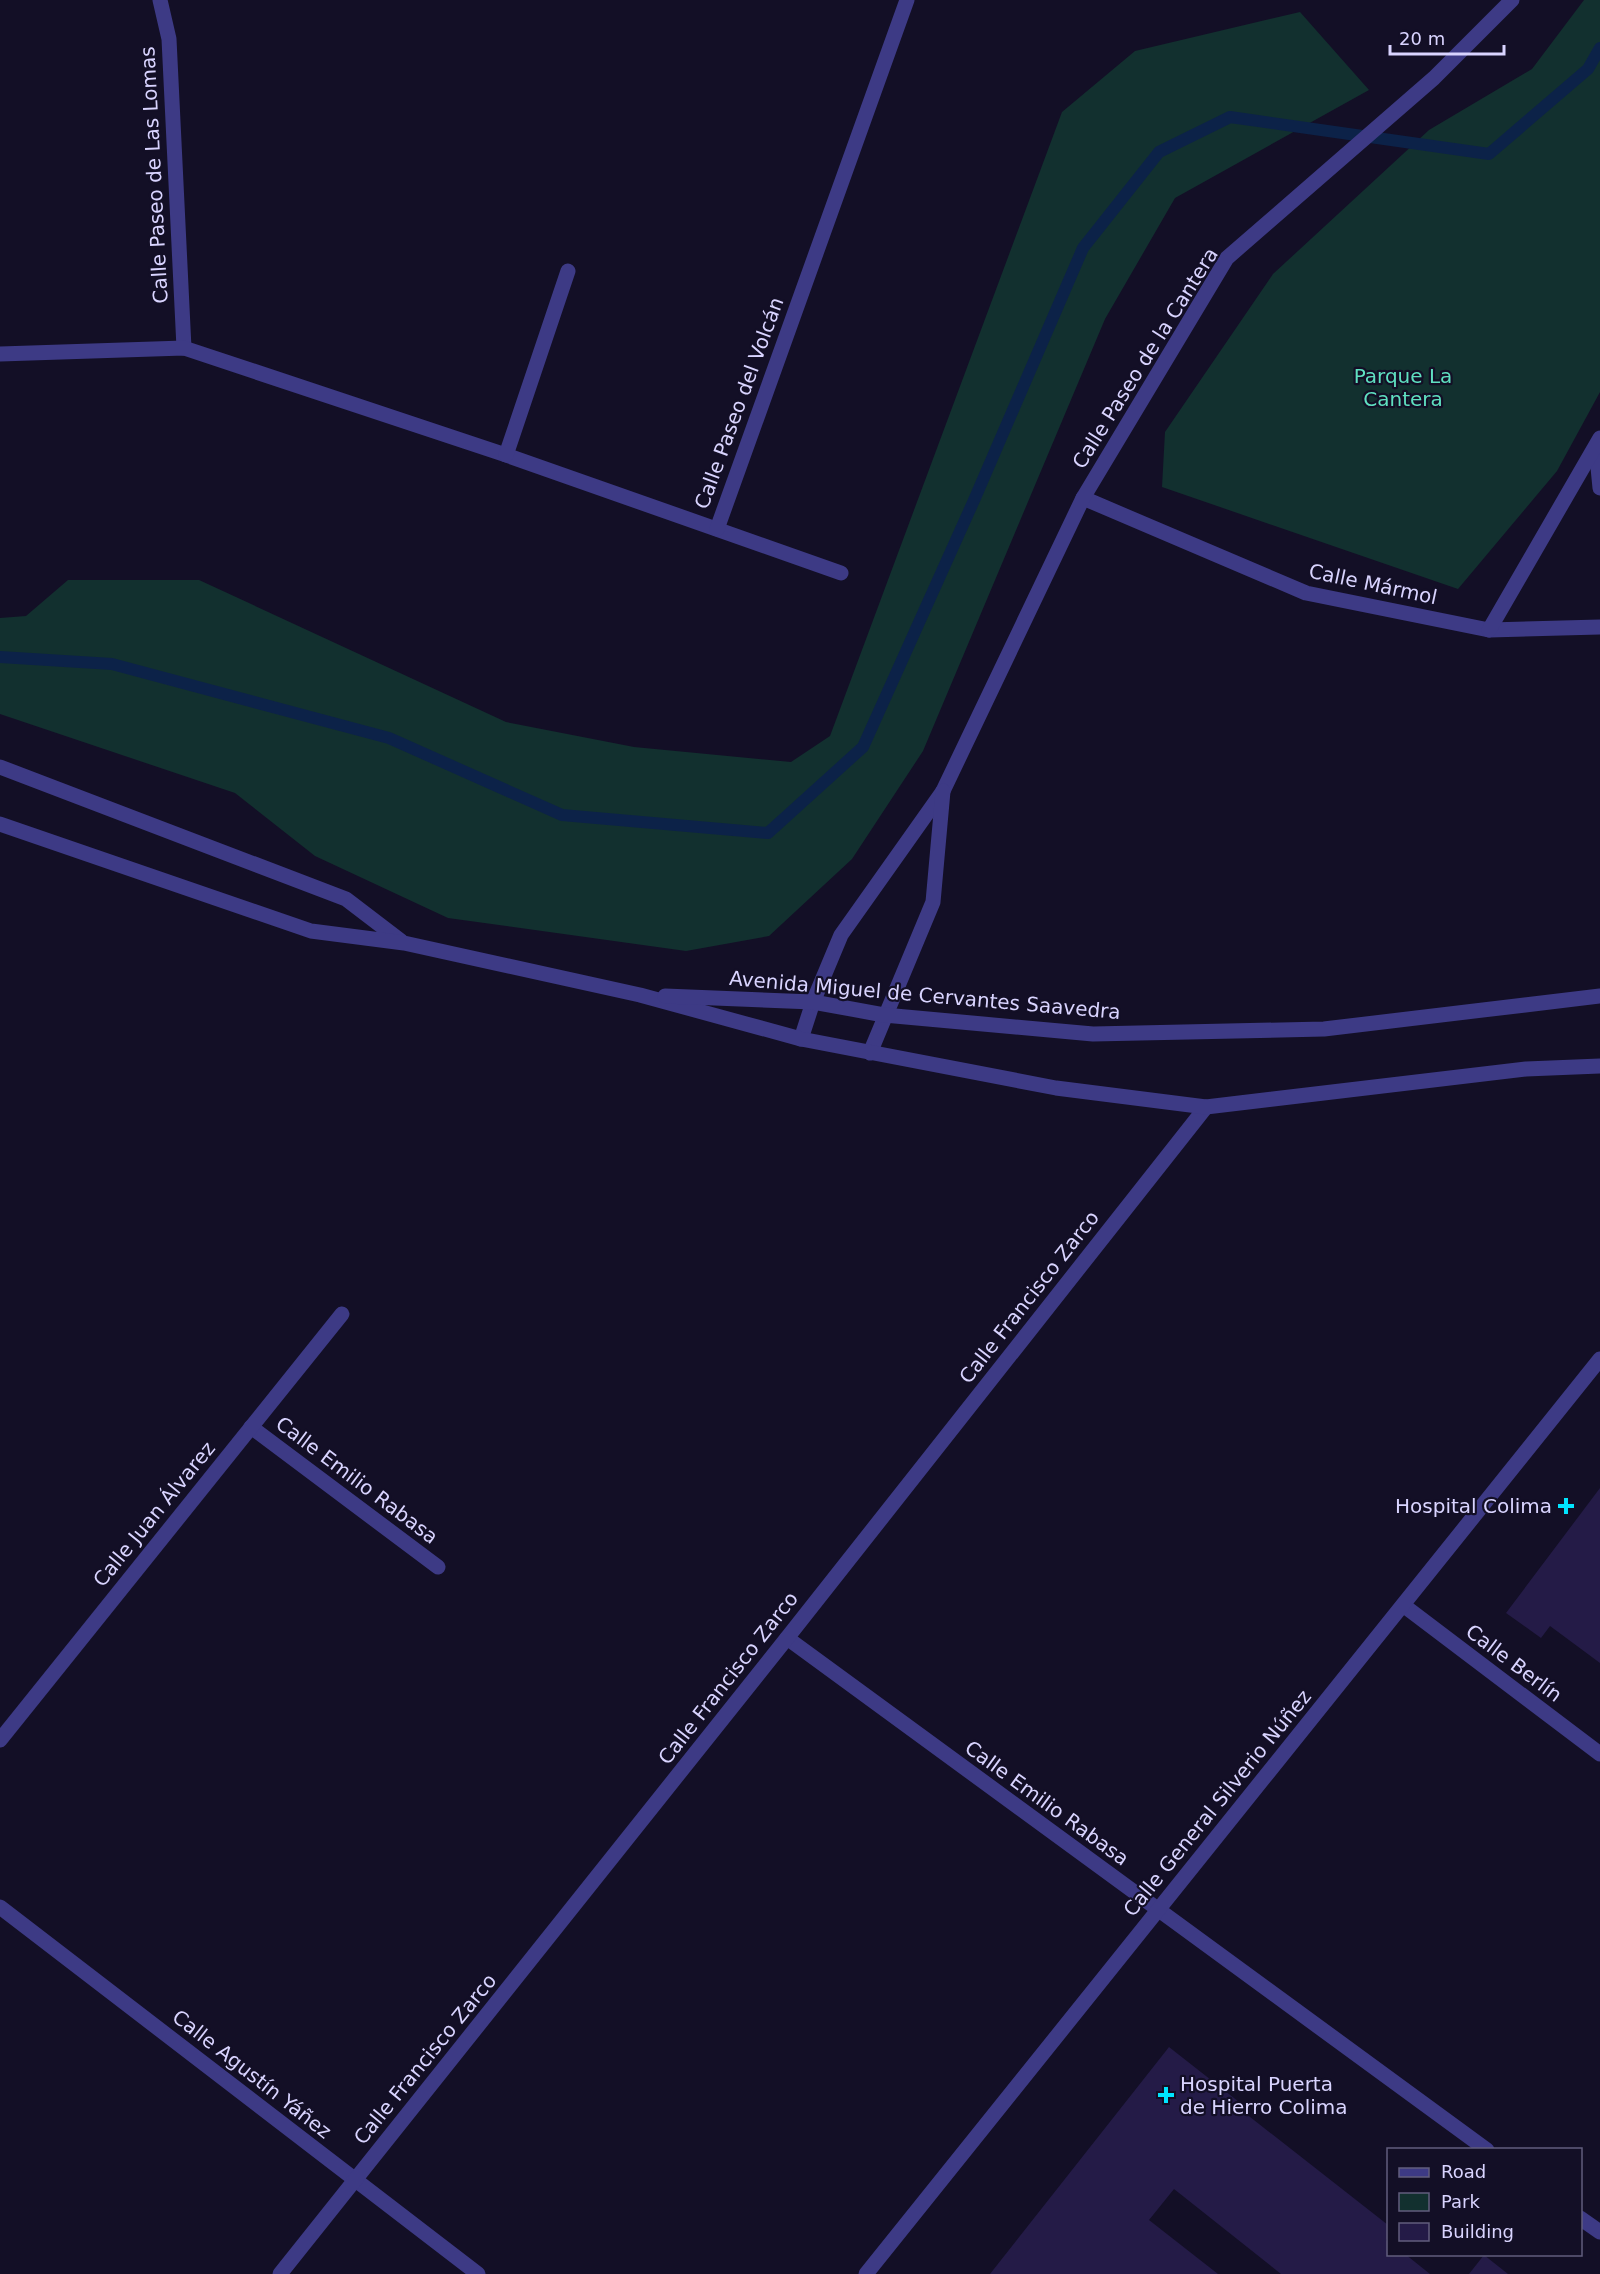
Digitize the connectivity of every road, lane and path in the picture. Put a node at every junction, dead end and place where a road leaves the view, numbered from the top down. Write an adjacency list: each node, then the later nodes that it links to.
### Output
1 (160, 0): 5 (street, Calle Paseo de Las Lomas)
2 (907, 0): 11 (street, Calle Paseo del Volcán)
3 (1512, 0): 10 (street, Calle Paseo de la Cantera)
4 (568, 271): 8 (street)
5 (184, 348): 6 (street); 8 (street, Calle Paseo del Volcán)
6 (0, 354)
7 (1598, 443): 9 (street); 14 (street)
8 (506, 455): 11 (street, Calle Paseo del Volcán)
9 (1600, 488)
10 (1083, 498): 14 (street, Calle Mármol); 16 (street, Calle Paseo de la Cantera)
11 (717, 529): 12 (street)
12 (841, 573)
13 (1600, 627): 14 (street, Calle Mármol)
14 (1489, 630)
15 (0, 767): 18 (street, Avenida Miguel de Cervantes Saavedra)
16 (943, 791): 21 (street); 22 (street)
17 (0, 824): 18 (street, Avenida Miguel de Cervantes Saavedra)
18 (404, 942): 19 (street, Avenida Miguel de Cervantes Saavedra)
19 (640, 995): 21 (street, Avenida Miguel de Cervantes Saavedra); 23 (street, Avenida Miguel de Cervantes Saavedra)
20 (1600, 996): 22 (street, Avenida Miguel de Cervantes Saavedra)
21 (813, 1002): 22 (street, Avenida Miguel de Cervantes Saavedra); 23 (street)
22 (884, 1015): 24 (street)
23 (801, 1039): 24 (street, Avenida Miguel de Cervantes Saavedra)
24 (870, 1053): 26 (street, Avenida Miguel de Cervantes Saavedra)
25 (1600, 1066): 26 (street, Avenida Miguel de Cervantes Saavedra)
26 (1206, 1107): 32 (street, Calle Francisco Zarco)
27 (342, 1314): 29 (street, Calle Juan Álvarez)
28 (1600, 1359): 31 (street, Calle General Silverio Núñez)
29 (251, 1427): 30 (street, Calle Emilio Rabasa); 33 (street, Calle Juan Álvarez)
30 (438, 1567)
31 (1403, 1605): 34 (street, Calle Berlín); 36 (street, Calle General Silverio Núñez)
32 (787, 1638): 36 (street, Calle Emilio Rabasa); 38 (street, Calle Francisco Zarco)
33 (0, 1740)
34 (1600, 1754)
35 (0, 1907): 38 (street, Calle Agustín Yáñez)
36 (1158, 1910): 37 (street, Calle Emilio Rabasa); 43 (street, Calle General Silverio Núñez)
37 (1484, 2148)
38 (355, 2180): 41 (street, Calle Francisco Zarco); 42 (street, Calle Agustín Yáñez)
39 (1582, 2219): 40 (street)
40 (1600, 2232)
41 (280, 2274)
42 (478, 2274)
43 (866, 2274)

